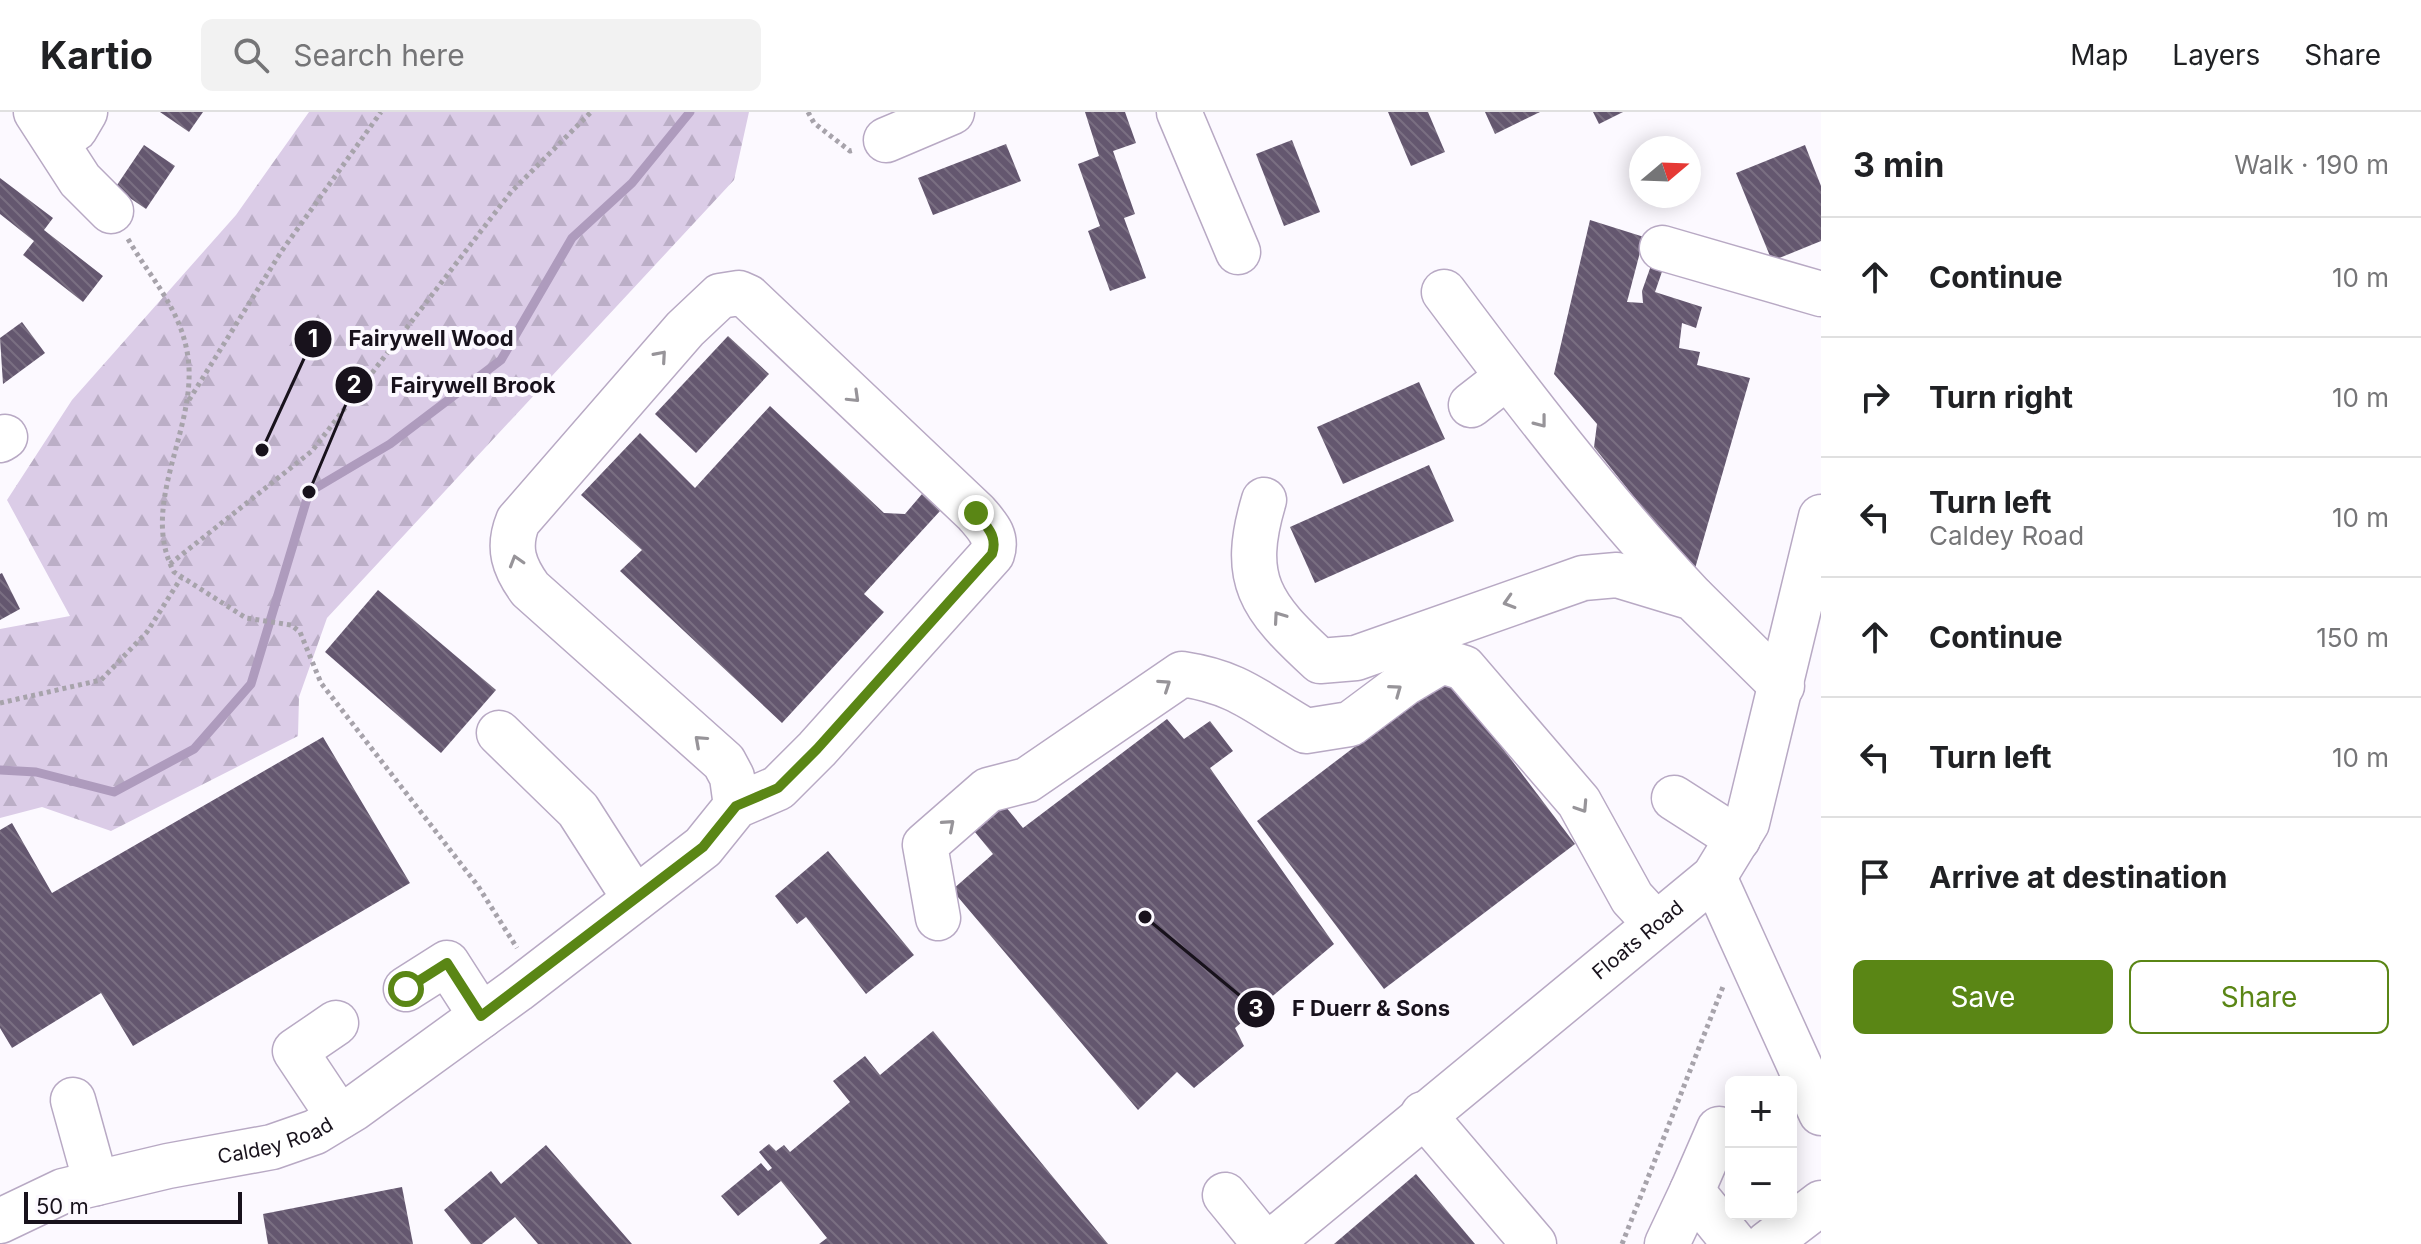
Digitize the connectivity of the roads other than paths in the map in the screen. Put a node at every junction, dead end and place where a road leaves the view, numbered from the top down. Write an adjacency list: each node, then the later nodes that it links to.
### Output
1 (952, 112): 4 (street)
2 (1179, 112): 7 (street)
3 (59, 121): 5 (street)
4 (886, 140)
5 (111, 211)
6 (1662, 248): 9 (street)
7 (1238, 252)
8 (1444, 292): 10 (street)
9 (1821, 294)
10 (1507, 377): 11 (street); 14 (street, one-way to 14)
11 (1471, 405)
12 (1264, 500): 14 (street, one-way to 12)
13 (1821, 517): 15 (street, Floats Road)
14 (1693, 598): 16 (street)
15 (1810, 607): 16 (street, Floats Road)
16 (1782, 686): 20 (street, Floats Road)
17 (499, 733): 22 (street)
18 (1674, 798): 20 (street)
19 (736, 806): 19 (street, one-way to 19); 22 (street, Caldey Road)
20 (1738, 839): 21 (street, Floats Road)
21 (1714, 877): 24 (street, Floats Road); 29 (street)
22 (635, 899): 26 (street, Caldey Road)
23 (938, 918): 24 (street, one-way to 24)
24 (1656, 924): 30 (street, Floats Road)
25 (406, 989): 26 (street)
26 (481, 1016): 31 (street, Caldey Road)
27 (336, 1023): 31 (street)
28 (73, 1100): 33 (street)
29 (1821, 1113)
30 (1423, 1114): 38 (street, Floats Road); 39 (street)
31 (339, 1117): 33 (street, Caldey Road)
32 (1725, 1136): 34 (street)
33 (96, 1183): 37 (street, Caldey Road)
34 (1692, 1191): 40 (street); 41 (street)
35 (1225, 1195): 38 (street)
36 (1821, 1203): 42 (street)
37 (0, 1221)
38 (1267, 1244)
39 (1534, 1244)
40 (1667, 1244)
41 (1735, 1244)
42 (1767, 1244)

